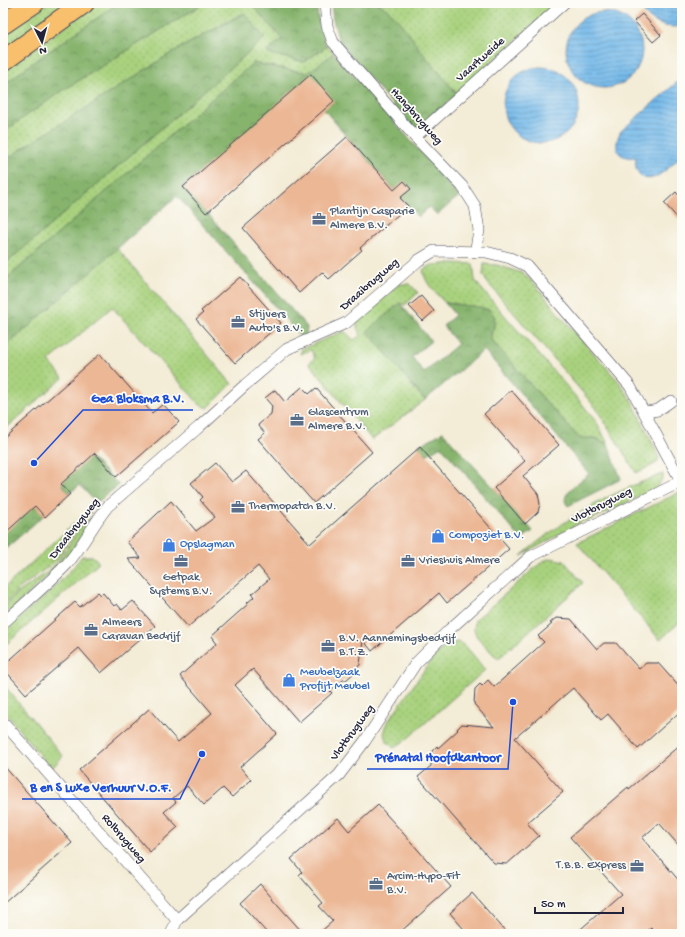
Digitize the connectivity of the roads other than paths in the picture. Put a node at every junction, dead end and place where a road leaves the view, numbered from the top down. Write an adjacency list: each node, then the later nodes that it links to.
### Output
1 (34, 3): 5 (highway)
2 (84, 3): 6 (highway)
3 (326, 3): 7 (street, Hangbrugweg)
4 (564, 3): 7 (street, Vaartweide)
5 (3, 24)
6 (3, 61)
7 (415, 137): 8 (street, Hangbrugweg)
8 (477, 252): 10 (street, Draaibrugweg); 12 (street, Draaibrugweg)
9 (671, 400): 10 (street)
10 (646, 412): 11 (street, Draaibrugweg)
11 (682, 481): 14 (street, Vlotbrugweg)
12 (3, 623)
13 (3, 722): 14 (street, Rolbrugweg)
14 (177, 920): 15 (street, Vlotbrugweg)
15 (171, 934)

